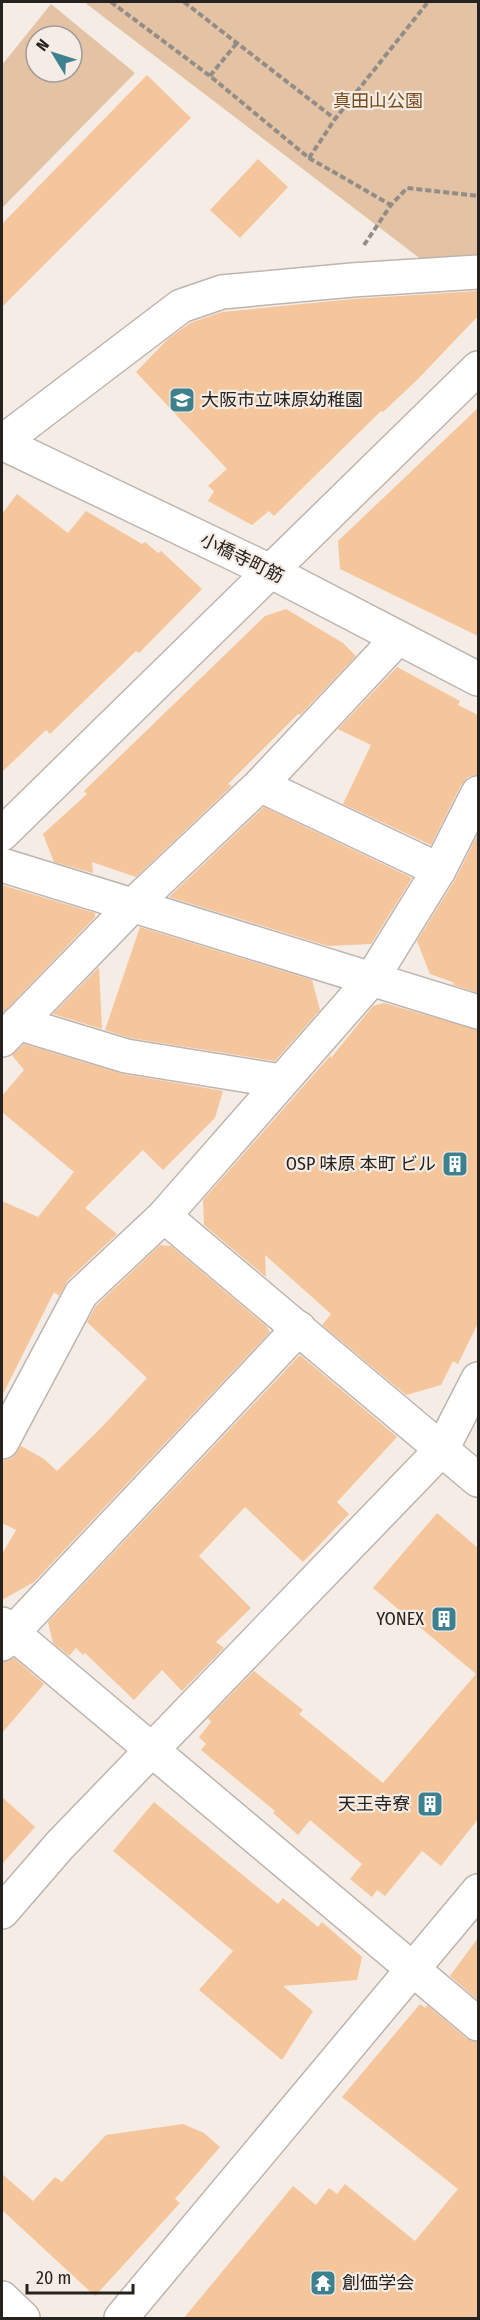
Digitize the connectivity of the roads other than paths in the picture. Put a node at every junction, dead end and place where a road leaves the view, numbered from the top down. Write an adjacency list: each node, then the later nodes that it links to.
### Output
1 (478, 272): 3 (street)
2 (478, 368): 4 (street)
3 (2, 442): 4 (street, 小橋寺町筋)
4 (272, 572): 5 (street, 小橋寺町筋); 9 (street)
5 (397, 639): 6 (street, 小橋寺町筋); 7 (street)
6 (478, 680)
7 (261, 784): 11 (street); 12 (street)
8 (478, 793): 11 (street)
9 (2, 834)
10 (2, 865): 12 (street)
11 (439, 870): 13 (street)
12 (132, 906): 13 (street); 15 (street)
13 (371, 980): 14 (street); 16 (street)
14 (478, 1012)
15 (10, 1032): 16 (street)
16 (281, 1081): 17 (street)
17 (164, 1216): 18 (street); 20 (street)
18 (300, 1328): 21 (street); 23 (street)
19 (478, 1379): 21 (street)
20 (2, 1442)
21 (442, 1449): 22 (street); 24 (street)
22 (478, 1480)
23 (5, 1633): 24 (street)
24 (151, 1750): 26 (street); 27 (street)
25 (478, 1891): 27 (street)
26 (2, 1912)
27 (413, 1969): 28 (street); 31 (street)
28 (478, 2024)
29 (2, 2298): 30 (street)
30 (23, 2319)
31 (121, 2319)

